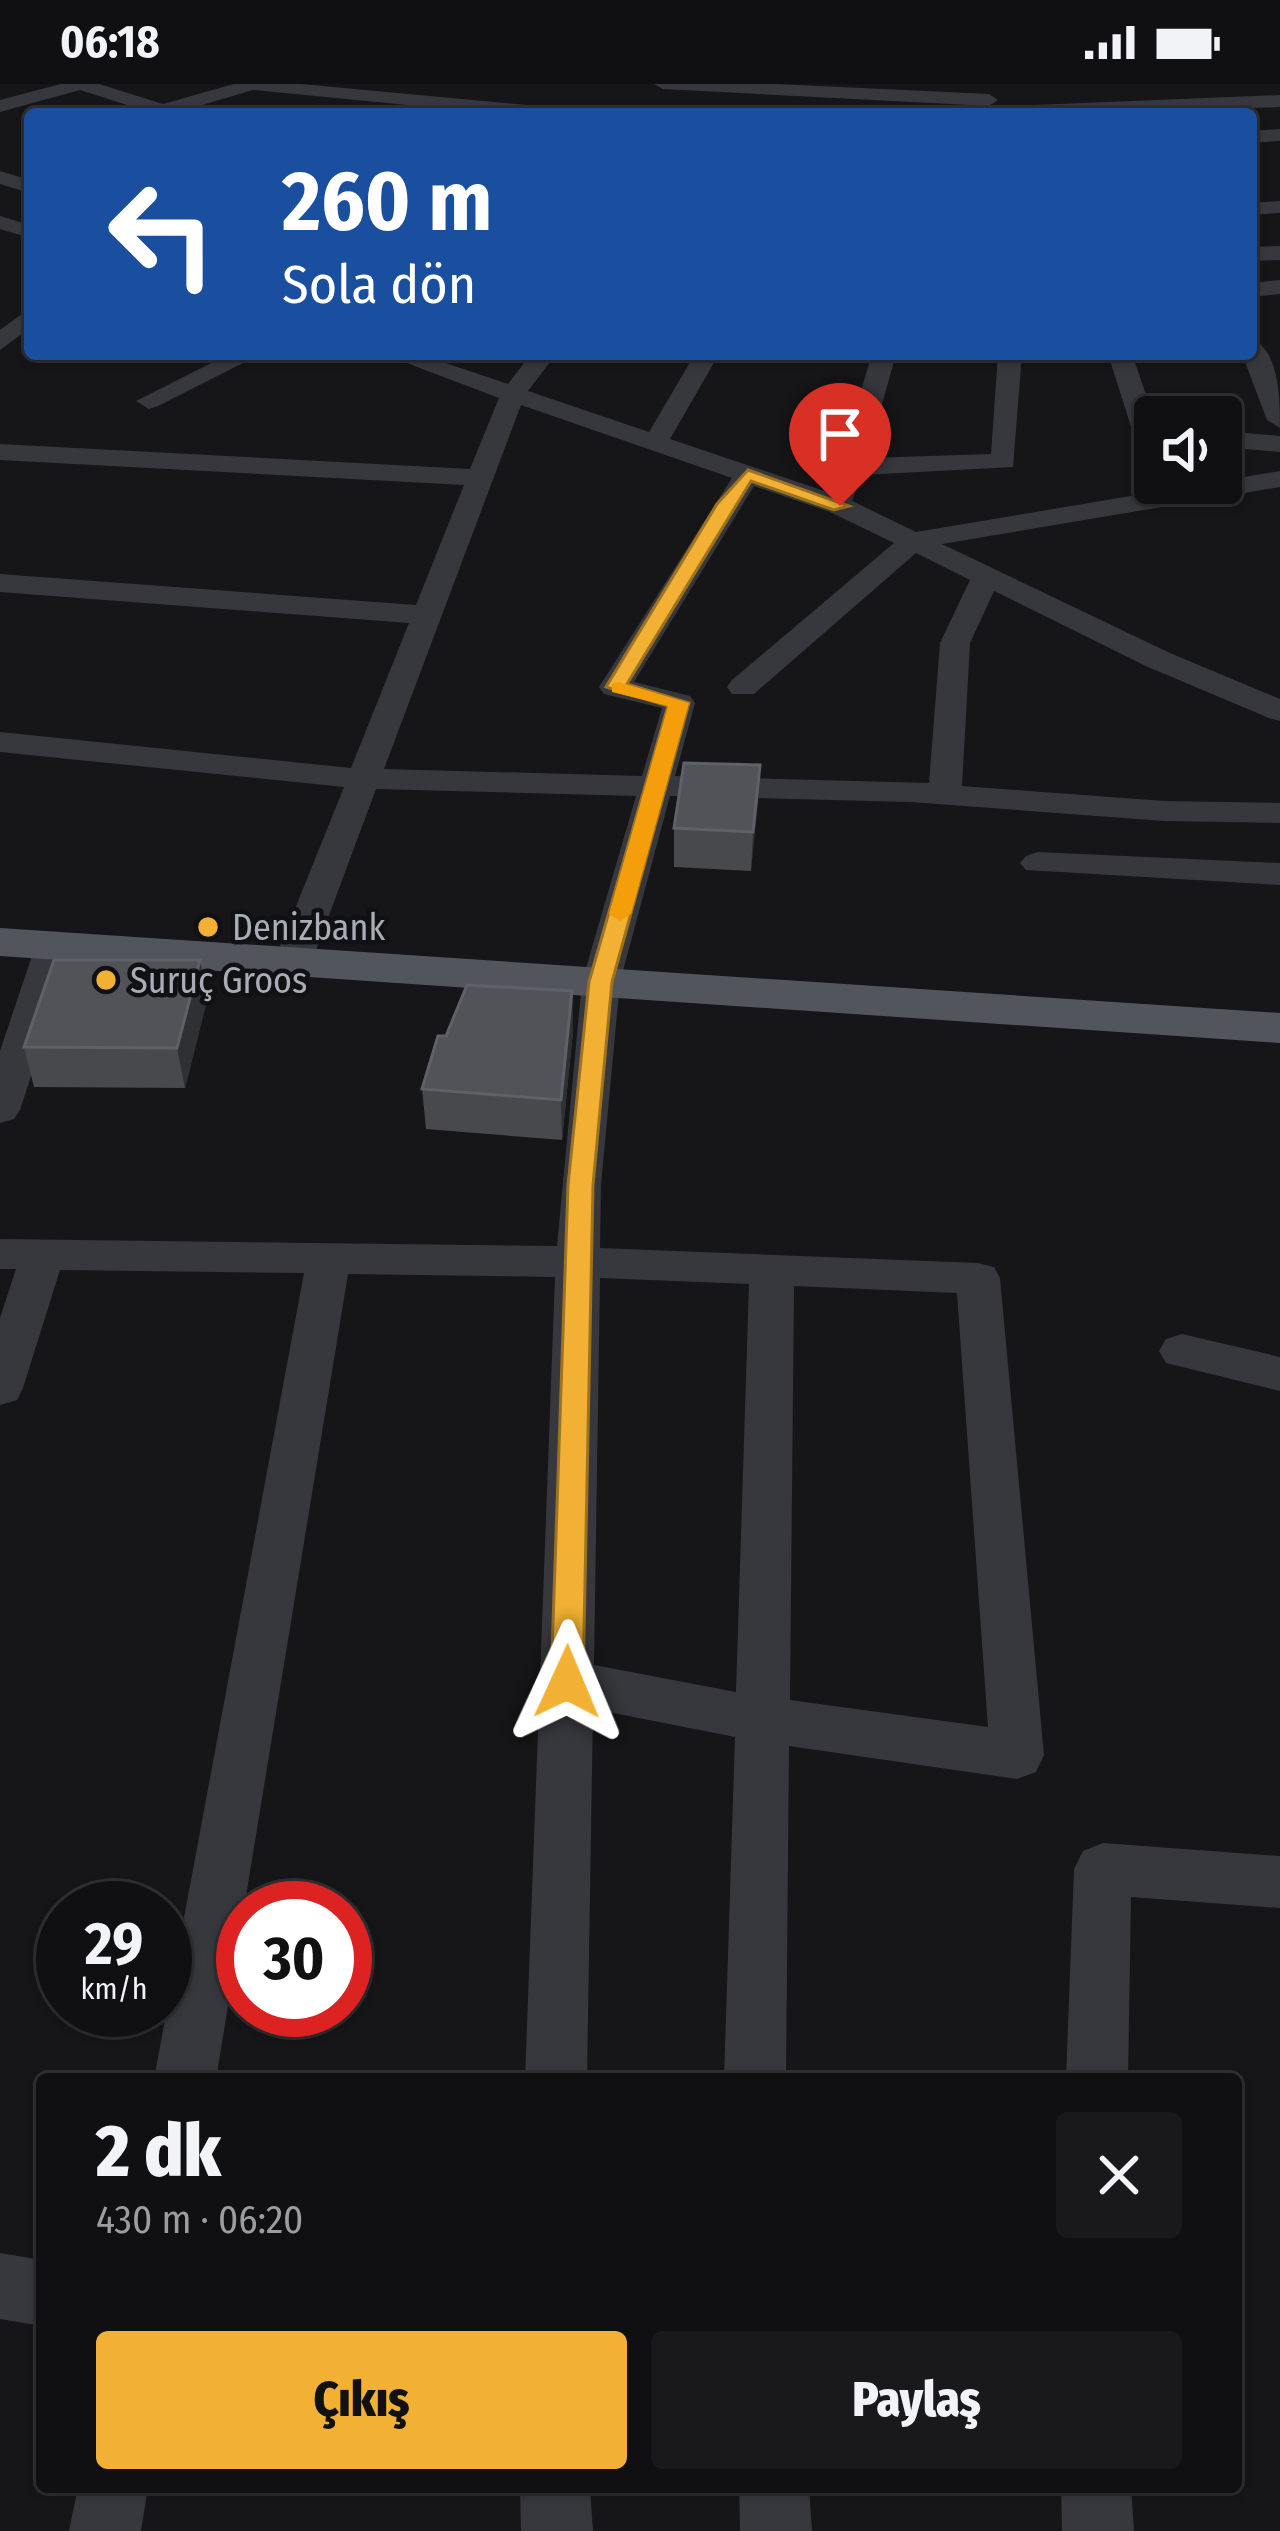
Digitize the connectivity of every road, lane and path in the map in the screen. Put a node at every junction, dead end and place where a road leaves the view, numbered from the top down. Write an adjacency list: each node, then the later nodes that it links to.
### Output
1 (81, 84): 14 (street); 15 (street)
2 (243, 84): 7 (street)
3 (490, 84): 18 (street)
4 (663, 84): 9 (street)
5 (1092, 84): 20 (street)
6 (1238, 84): 12 (street)
7 (262, 86): 8 (street); 10 (street); 16 (street)
8 (299, 87): 10 (street)
9 (832, 97): 13 (street)
10 (373, 98): 17 (street)
11 (1280, 101): 12 (street)
12 (1255, 102): 21 (street)
13 (987, 103): 19 (street)
14 (0, 106)
15 (148, 108)
16 (181, 108)
17 (444, 108)
18 (460, 108)
19 (1076, 108)
20 (1110, 108)
21 (1148, 108)
22 (24, 321): 23 (street)
23 (0, 343)
24 (236, 360): 34 (street)
25 (413, 360): 32 (street)
26 (539, 360): 32 (street)
27 (703, 360): 37 (street)
28 (882, 360): 40 (street)
29 (1010, 360): 40 (street)
30 (1122, 360): 33 (street)
31 (1257, 360): 35 (street)
32 (513, 394): 37 (street); 42 (street)
33 (1134, 397)
34 (148, 400)
35 (1279, 416)
36 (1242, 441): 38 (street)
37 (655, 443): 41 (street)
38 (1280, 444)
39 (0, 452): 42 (street)
40 (851, 466): 44 (street)
41 (748, 475): 44 (street); 53 (street)
42 (481, 478): 48 (street)
43 (1280, 479): 45 (street)
44 (840, 506): 45 (street)
45 (913, 541): 46 (street); 49 (street)
46 (986, 577): 50 (street); 54 (street)
47 (0, 583): 48 (street)
48 (428, 615): 52 (street)
49 (743, 687)
50 (1280, 710)
51 (0, 742): 52 (street)
52 (365, 779): 53 (street); 60 (street)
53 (656, 784): 54 (street); 61 (street)
54 (946, 795): 55 (street)
55 (1280, 813)
56 (1038, 863): 57 (street)
57 (1280, 874)
58 (0, 942): 59 (main road)
59 (55, 944): 60 (main road); 63 (street)
60 (292, 961): 61 (main road)
61 (601, 982): 62 (main road); 66 (street)
62 (1280, 1028)
63 (0, 1110)
64 (21, 1254): 65 (street); 70 (street)
65 (329, 1258): 66 (street); 74 (street)
66 (578, 1262): 67 (street); 71 (street)
67 (772, 1272): 72 (street); 72 (street)
68 (1182, 1351): 69 (street)
69 (1280, 1374)
70 (0, 1388)
71 (567, 1682): 72 (street); 75 (street)
72 (766, 1720): 76 (street)
73 (1280, 1882): 77 (street)
74 (185, 2073)
75 (556, 2073)
76 (755, 2073)
77 (1097, 2073)
78 (0, 2286): 79 (street)
79 (36, 2292)
80 (112, 2493): 84 (street)
81 (555, 2493): 85 (street)
82 (774, 2493): 86 (street)
83 (1096, 2493): 87 (street)
84 (105, 2531)
85 (557, 2531)
86 (776, 2531)
87 (1098, 2531)

